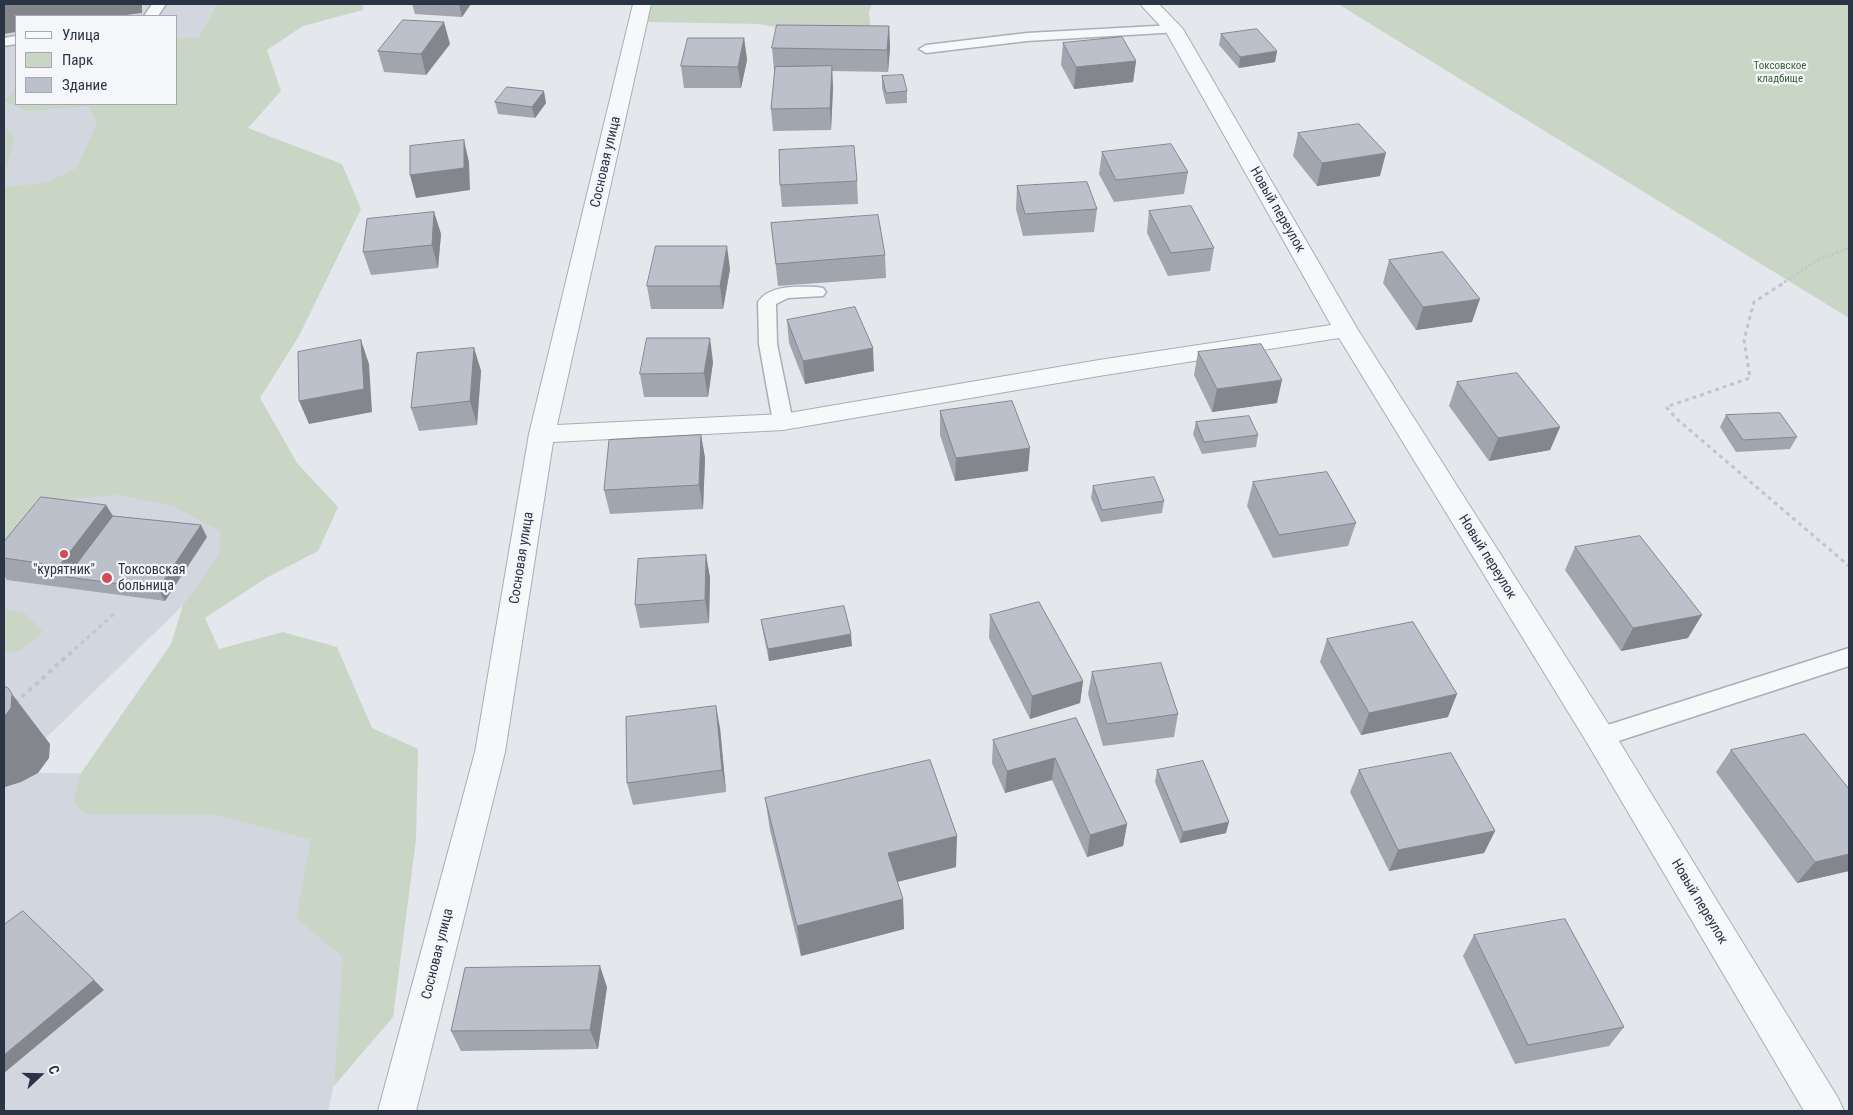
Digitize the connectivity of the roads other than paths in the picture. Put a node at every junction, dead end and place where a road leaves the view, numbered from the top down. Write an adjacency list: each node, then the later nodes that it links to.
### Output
1 (159, 4): 4 (lane)
2 (642, 4): 10 (street, Сосновая улица)
3 (1149, 4): 5 (street, Новый переулок)
4 (152, 15)
5 (1174, 29): 6 (lane); 8 (street, Новый переулок)
6 (926, 49)
7 (817, 292): 9 (lane)
8 (1346, 330): 9 (street); 12 (street, Новый переулок)
9 (783, 422): 10 (street)
10 (542, 434): 13 (street, Сосновая улица)
11 (1849, 657): 12 (lane)
12 (1600, 737): 14 (street, Новый переулок)
13 (397, 1111)
14 (1825, 1111)

